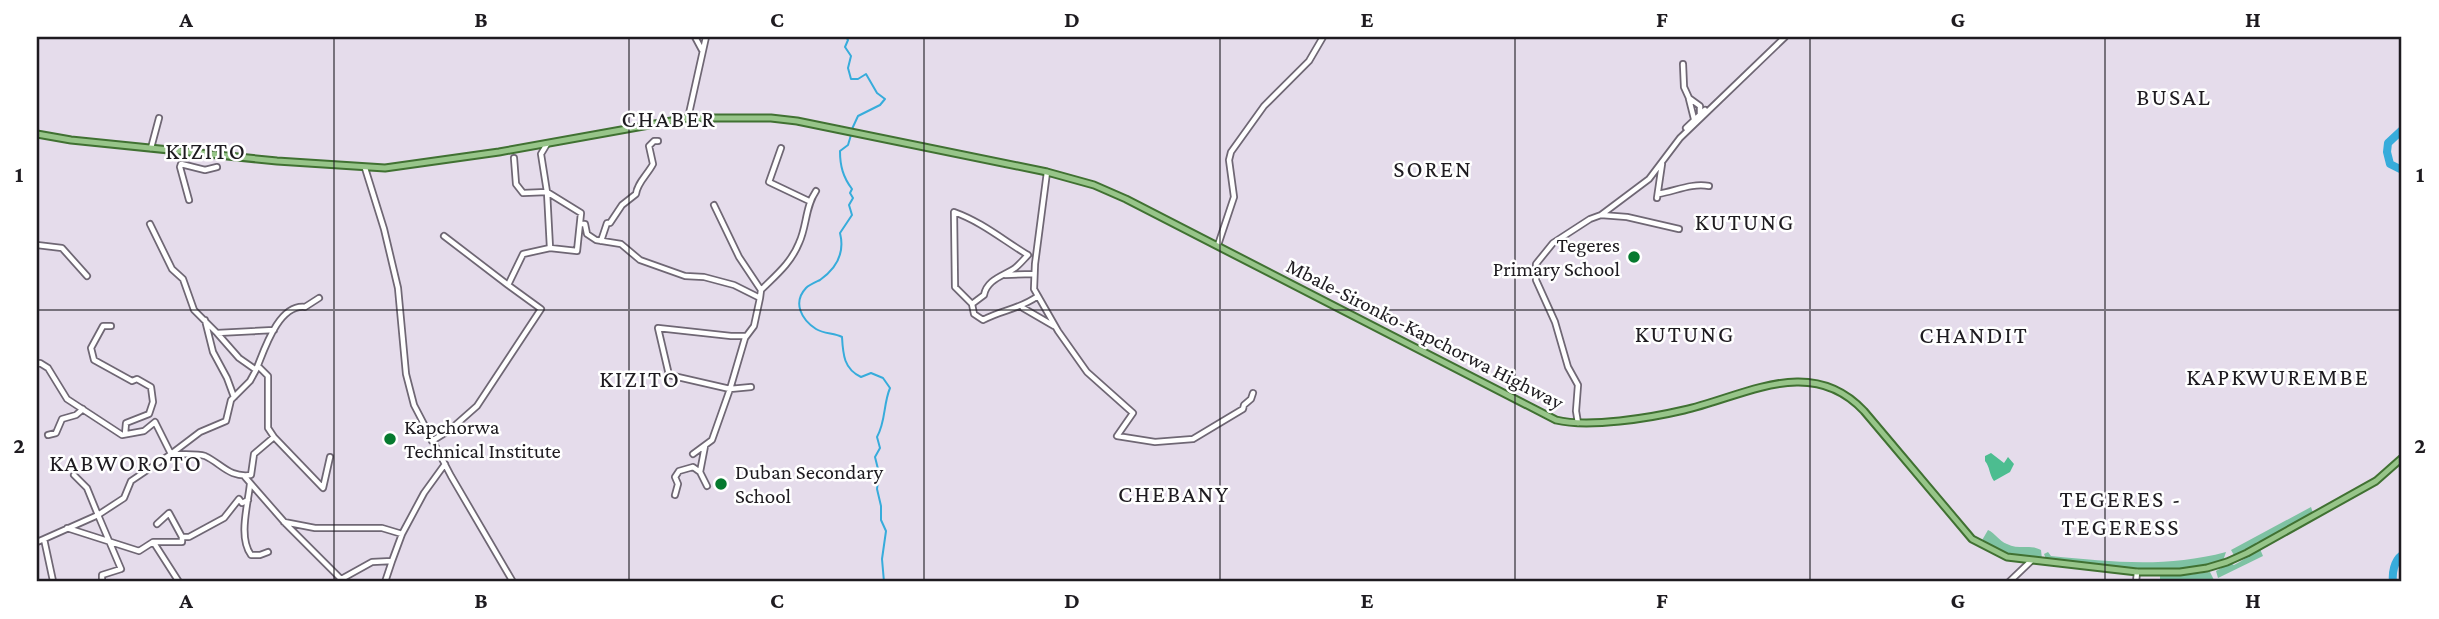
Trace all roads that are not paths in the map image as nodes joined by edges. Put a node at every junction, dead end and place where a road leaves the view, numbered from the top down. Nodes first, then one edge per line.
1 (695, 37) edge
2 (706, 37) edge
3 (1323, 37) edge
4 (1785, 37) edge
5 (702, 51) junction
6 (1682, 64) dead end
7 (1725, 94) junction
8 (1689, 98) junction
9 (1700, 113) junction
10 (159, 118) dead end
11 (688, 118) junction
12 (1694, 119) junction
13 (37, 135) edge
14 (658, 141) dead end
15 (547, 143) junction
16 (151, 148) junction
17 (781, 148) dead end
18 (514, 159) dead end
19 (1663, 161) junction
20 (217, 167) dead end
21 (365, 168) junction
22 (1047, 172) junction
23 (1709, 186) dead end
24 (816, 191) dead end
25 (547, 192) junction
26 (189, 200) dead end
27 (809, 201) junction
28 (714, 205) dead end
29 (1601, 215) junction
30 (150, 224) dead end
31 (580, 224) junction
32 (1679, 229) dead end
33 (444, 236) dead end
34 (601, 241) junction
35 (37, 245) edge
36 (1217, 246) junction
37 (551, 248) junction
38 (1035, 274) junction
39 (1005, 275) junction
40 (87, 276) dead end
41 (508, 285) junction
42 (761, 290) junction
43 (1038, 296) junction
44 (319, 298) dead end
45 (760, 298) junction
46 (972, 304) junction
47 (1022, 307) junction
48 (205, 319) junction
49 (111, 326) dead end
50 (1055, 326) junction
51 (274, 330) junction
52 (217, 333) junction
53 (746, 335) junction
54 (37, 364) edge
55 (257, 368) junction
56 (751, 387) dead end
57 (730, 389) junction
58 (1253, 393) dead end
59 (234, 397) junction
60 (83, 409) junction
61 (1578, 423) junction
62 (48, 435) dead end
63 (125, 435) junction
64 (274, 438) junction
65 (432, 441) junction
66 (706, 445) junction
67 (171, 454) junction
68 (693, 454) dead end
69 (330, 457) dead end
70 (2402, 458) edge
71 (445, 464) junction
72 (700, 472) junction
73 (74, 475) dead end
74 (244, 476) junction
75 (251, 483) junction
76 (707, 486) dead end
77 (675, 495) dead end
78 (249, 499) junction
79 (98, 515) junction
80 (284, 522) junction
81 (157, 524) dead end
82 (66, 528) junction
83 (402, 534) junction
84 (182, 537) junction
85 (44, 539) junction
86 (37, 542) edge
87 (110, 542) junction
88 (153, 542) junction
89 (268, 552) dead end
90 (392, 561) junction
91 (2031, 561) junction
92 (2137, 572) junction
93 (342, 580) junction
94 (53, 581) edge
95 (102, 582) edge
96 (179, 582) edge
97 (335, 582) edge
98 (386, 582) edge
99 (513, 582) edge
100 (2009, 582) edge
101 (2136, 582) edge

1 - 5 street
2 - 5 street
3 - 36 street
4 - 7 street
5 - 11 street
6 - 8 street
7 - 9 street
7 - 19 street
8 - 9 street
8 - 12 street
9 - 12 street
10 - 16 street
11 - 15 main road, Mbale-Sironko-Kapchorwa Highway
11 - 22 main road, Mbale-Sironko-Kapchorwa Highway
12 - 19 street
13 - 16 main road, Mbale-Sironko-Kapchorwa Highway
14 - 34 street
15 - 21 main road, Mbale-Sironko-Kapchorwa Highway
15 - 25 street
16 - 21 main road, Mbale-Sironko-Kapchorwa Highway
17 - 27 street
18 - 25 street
19 - 23 street
19 - 29 street
20 - 26 street
21 - 65 street
22 - 36 main road, Mbale-Sironko-Kapchorwa Highway
22 - 38 street
24 - 27 street
25 - 31 street
25 - 37 street
27 - 42 street
28 - 42 street
29 - 32 street
29 - 61 street
30 - 48 street
31 - 34 street
31 - 37 street
33 - 41 street
34 - 45 street
35 - 40 street
36 - 61 main road, Mbale-Sironko-Kapchorwa Highway
37 - 41 street
38 - 39 street
38 - 43 street
39 - 46 street
39 - 46 street
41 - 65 street
42 - 45 street
43 - 47 street
43 - 50 street
44 - 51 street
45 - 53 street
46 - 47 street
47 - 50 street
48 - 52 street
48 - 59 street
49 - 63 street
50 - 58 street
51 - 52 street
51 - 55 street
52 - 55 street
53 - 57 street
53 - 57 street
54 - 60 street
55 - 59 street
55 - 64 street
56 - 57 street
57 - 66 street
59 - 67 street
60 - 62 street
60 - 63 street
61 - 91 main road, Mbale-Sironko-Kapchorwa Highway
63 - 67 street
64 - 69 street
64 - 74 street
65 - 71 street
66 - 68 street
66 - 72 street
67 - 74 street
67 - 79 street
70 - 92 main road, Mbale-Sironko-Kapchorwa Highway
71 - 83 street
71 - 99 street
72 - 76 street
72 - 77 street
73 - 79 street
74 - 75 street
75 - 78 street
75 - 80 street
78 - 84 street
78 - 89 street
79 - 82 street
79 - 87 street
80 - 83 street
80 - 93 street
81 - 84 street
82 - 85 street
82 - 87 street
83 - 90 street
84 - 88 street
85 - 86 street
85 - 94 street
87 - 88 street
87 - 95 street
88 - 96 street
90 - 93 street
90 - 98 street
91 - 92 main road, Mbale-Sironko-Kapchorwa Highway
91 - 100 street
92 - 101 street
93 - 97 street

